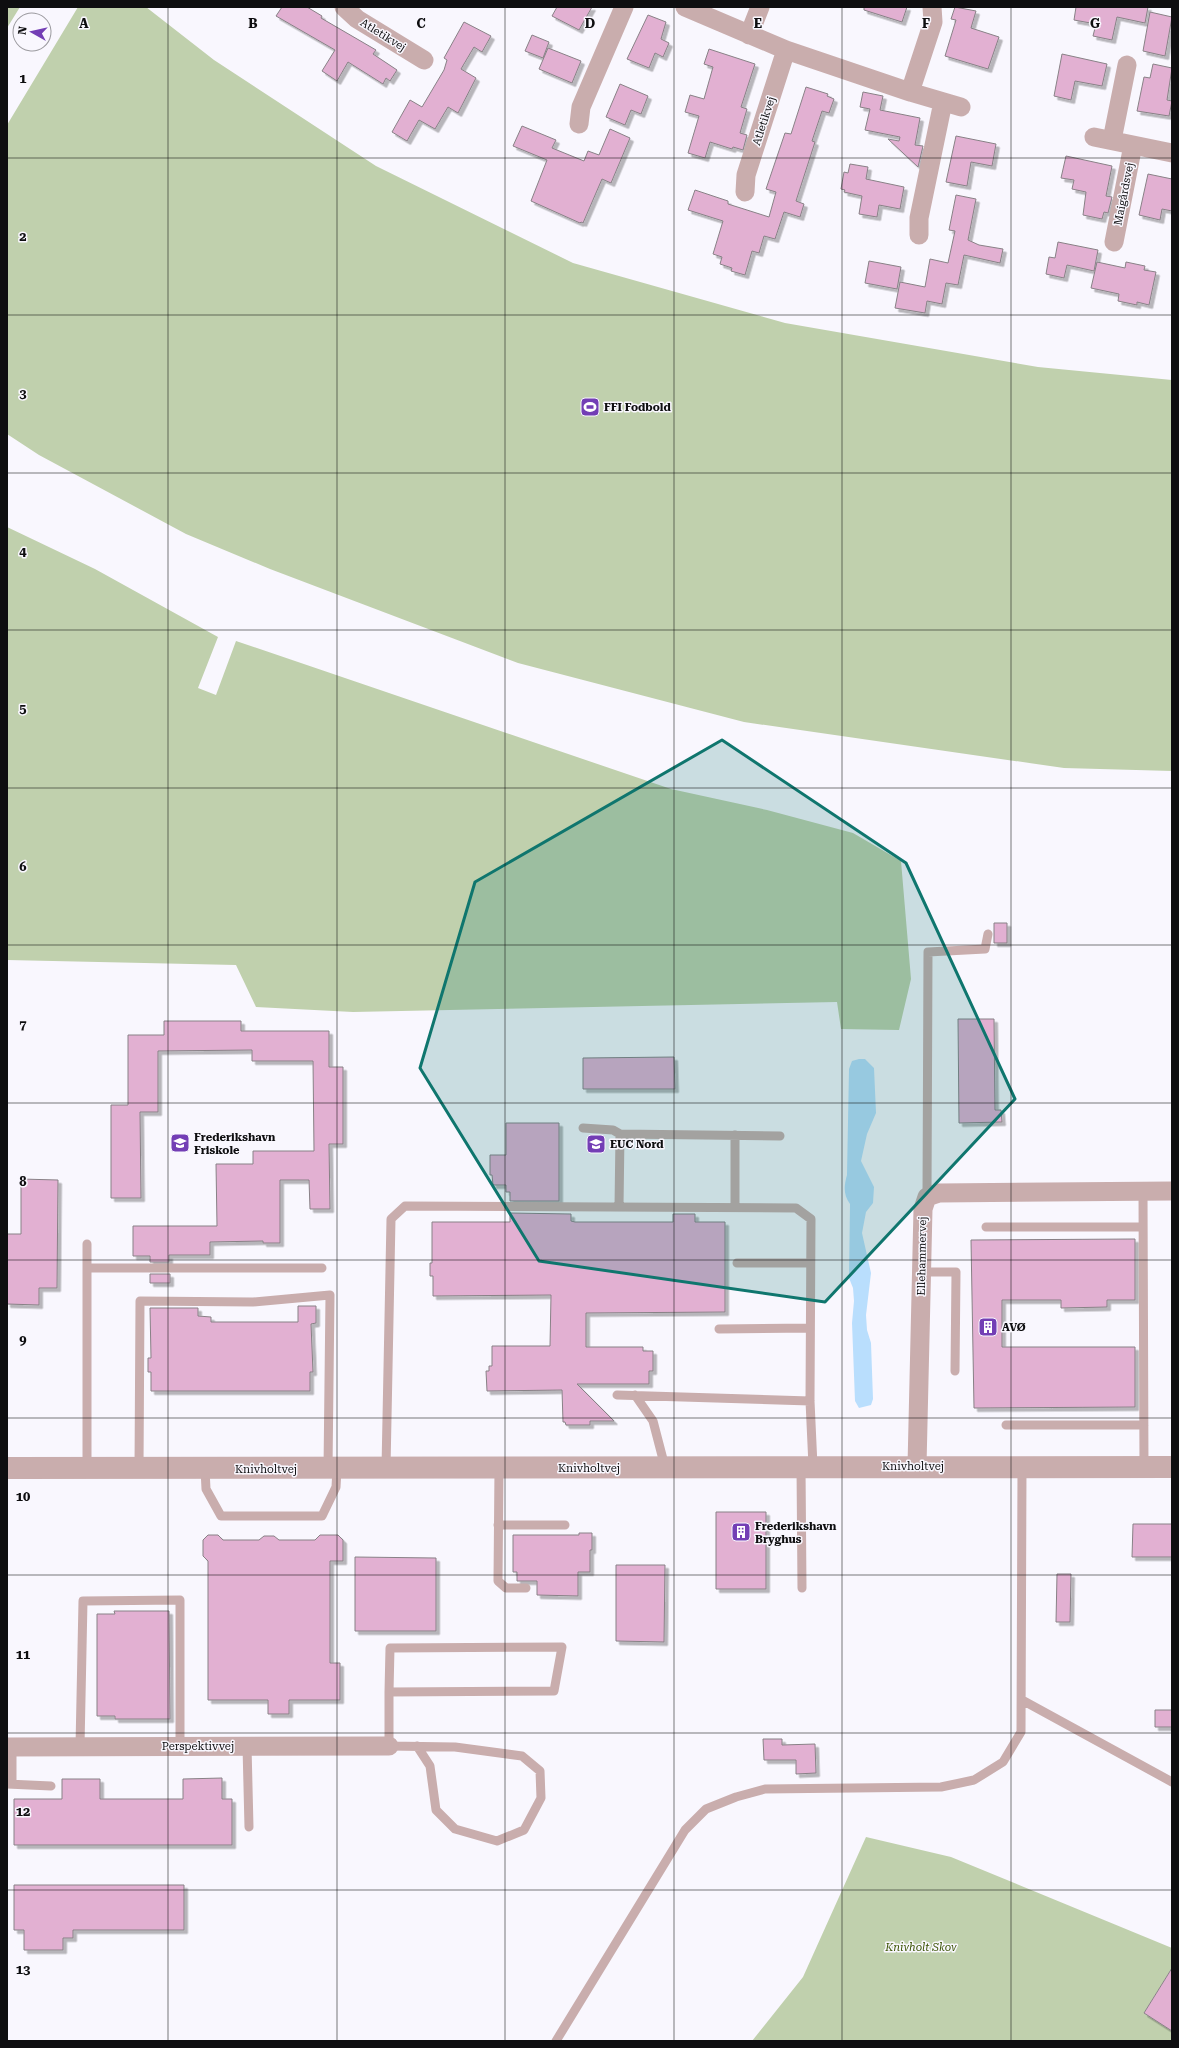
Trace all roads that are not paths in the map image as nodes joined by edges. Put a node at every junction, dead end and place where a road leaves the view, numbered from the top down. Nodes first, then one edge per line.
1 (344, 7) edge
2 (624, 7) edge
3 (685, 7) edge
4 (760, 7) edge
5 (932, 7) edge
6 (749, 35) junction
7 (786, 50) junction
8 (424, 60) dead end
9 (1127, 65) dead end
10 (910, 92) junction
11 (943, 102) junction
12 (961, 107) dead end
13 (579, 124) dead end
14 (1133, 145) junction
15 (1172, 153) edge
16 (745, 192) dead end
17 (919, 235) dead end
18 (1114, 242) dead end
19 (988, 934) dead end
20 (583, 1128) dead end
21 (620, 1134) junction
22 (736, 1135) junction
23 (780, 1136) dead end
24 (1172, 1191) edge
25 (1143, 1192) junction
26 (927, 1197) junction
27 (619, 1207) junction
28 (735, 1207) junction
29 (986, 1227) dead end
30 (1144, 1227) junction
31 (87, 1244) dead end
32 (737, 1263) dead end
33 (810, 1263) junction
34 (87, 1268) junction
35 (322, 1268) dead end
36 (921, 1272) junction
37 (810, 1328) junction
38 (719, 1329) dead end
39 (955, 1371) dead end
40 (617, 1395) dead end
41 (635, 1395) junction
42 (810, 1401) junction
43 (1006, 1425) dead end
44 (1144, 1425) junction
45 (807, 1466) junction
46 (917, 1466) junction
47 (665, 1467) junction
48 (1022, 1467) junction
49 (1144, 1467) junction
50 (1172, 1467) edge
51 (7, 1468) edge
52 (498, 1468) junction
53 (88, 1469) junction
54 (139, 1469) junction
55 (205, 1469) junction
56 (332, 1469) junction
57 (386, 1469) junction
58 (498, 1525) junction
59 (565, 1525) dead end
60 (526, 1588) dead end
61 (802, 1588) dead end
62 (389, 1692) junction
63 (1022, 1700) junction
64 (9, 1746) edge
65 (80, 1746) junction
66 (180, 1746) junction
67 (247, 1746) junction
68 (389, 1746) junction
69 (417, 1746) junction
70 (1172, 1782) edge
71 (10, 1783) edge
72 (51, 1786) dead end
73 (249, 1827) dead end
74 (556, 2041) edge

1 - 8 street, Atletikvej
2 - 13 street
3 - 6 street
4 - 6 street
5 - 10 street
6 - 7 street
7 - 10 street
7 - 16 street, Atletikvej
9 - 14 street
10 - 11 street
11 - 12 street
11 - 17 street
14 - 15 street
14 - 18 street, Maigårdsvej
19 - 26 lane
20 - 21 lane
21 - 22 lane
21 - 27 lane
22 - 23 lane
22 - 28 lane
24 - 25 street
25 - 26 street
25 - 30 lane
26 - 36 street, Ellehammervej
27 - 28 lane
27 - 57 lane
28 - 33 lane
29 - 30 lane
30 - 44 lane
31 - 34 lane
32 - 33 lane
33 - 37 lane
34 - 35 lane
34 - 53 lane
36 - 39 lane
36 - 46 street, Ellehammervej
37 - 38 lane
37 - 42 lane
40 - 41 lane
41 - 42 lane
41 - 47 lane
42 - 45 lane
43 - 44 lane
44 - 49 lane
45 - 46 street, Knivholtvej
45 - 47 street, Knivholtvej
45 - 61 lane
46 - 48 street, Knivholtvej
47 - 52 street, Knivholtvej
48 - 49 street, Knivholtvej
48 - 63 lane
49 - 50 street, Knivholtvej
51 - 53 street, Knivholtvej
52 - 57 street, Knivholtvej
52 - 58 lane
53 - 54 street, Knivholtvej
54 - 55 street, Knivholtvej
54 - 56 lane
55 - 56 street, Knivholtvej
55 - 56 lane
56 - 57 street, Knivholtvej
58 - 59 lane
58 - 60 lane
62 - 62 lane
62 - 68 lane
63 - 70 lane
63 - 74 lane
64 - 65 street, Perspektivvej
64 - 71 lane
65 - 66 street, Perspektivvej
65 - 66 lane
66 - 67 street, Perspektivvej
67 - 68 street, Perspektivvej
67 - 73 lane
68 - 69 lane
69 - 69 lane
71 - 72 lane

